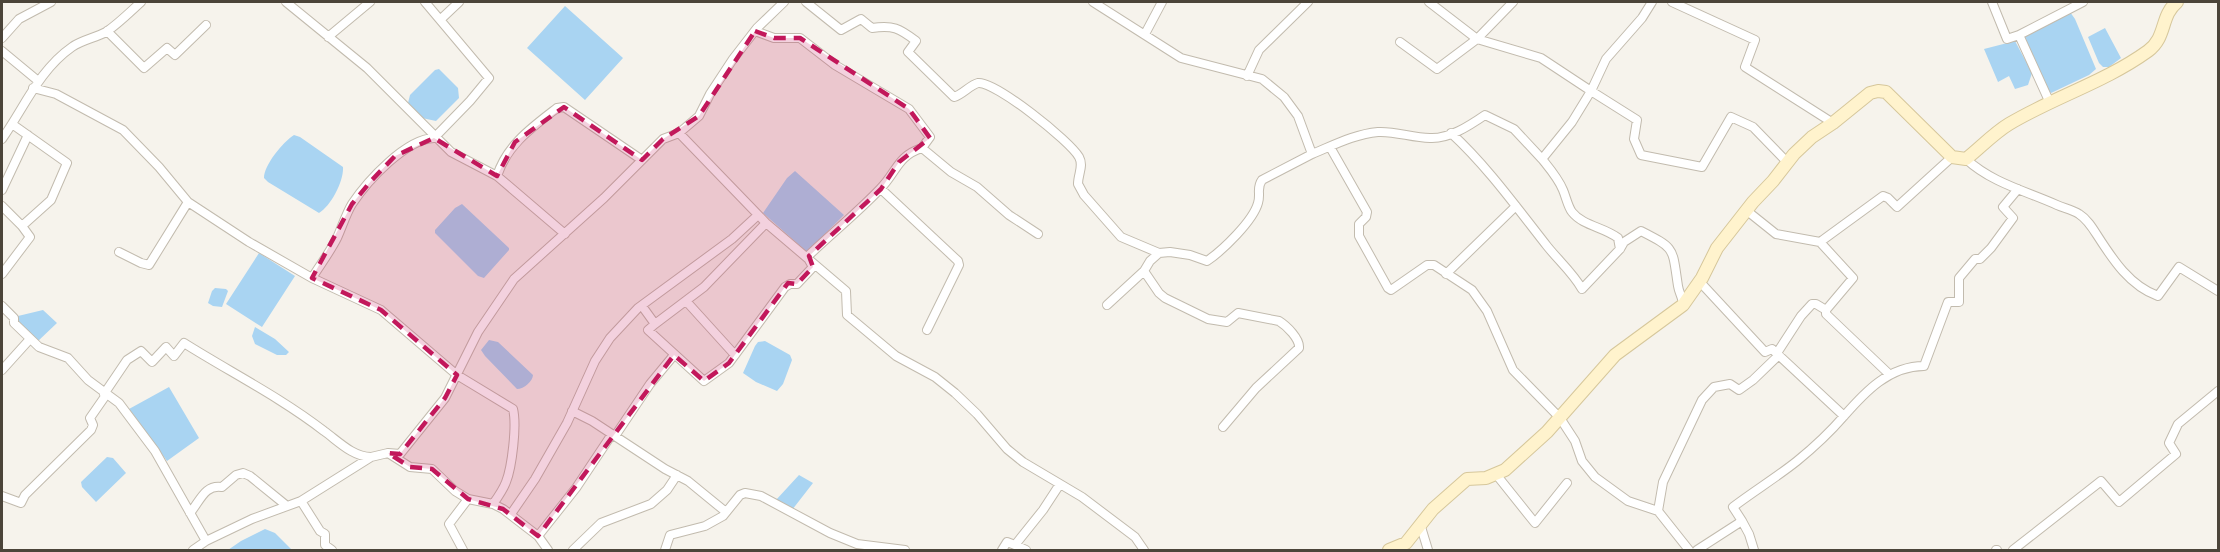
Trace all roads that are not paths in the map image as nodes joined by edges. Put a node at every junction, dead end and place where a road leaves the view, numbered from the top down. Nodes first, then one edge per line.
1 (51, 2) edge
2 (141, 2) edge
3 (286, 2) edge
4 (370, 2) edge
5 (425, 2) edge
6 (459, 2) edge
7 (784, 2) edge
8 (806, 2) edge
9 (1093, 2) edge
10 (1162, 2) edge
11 (1308, 2) edge
12 (1428, 2) edge
13 (1513, 2) edge
14 (1652, 2) edge
15 (1672, 2) edge
16 (1992, 2) edge
17 (2083, 2) edge
18 (2173, 3) edge
19 (441, 19) junction
20 (206, 25) dead end
21 (107, 31) junction
22 (755, 31) junction
23 (3, 32) edge
24 (1145, 34) junction
25 (2019, 35) junction
26 (328, 37) junction
27 (1477, 39) junction
28 (1401, 42) dead end
29 (2, 51) edge
30 (1247, 76) junction
31 (35, 84) junction
32 (1591, 91) junction
33 (2050, 103) junction
34 (1833, 123) junction
35 (12, 124) junction
36 (679, 132) junction
37 (1451, 133) junction
38 (28, 135) junction
39 (434, 138) junction
40 (2, 139) edge
41 (1330, 147) junction
42 (922, 148) junction
43 (1312, 154) junction
44 (1952, 157) junction
45 (1542, 159) junction
46 (1966, 159) junction
47 (642, 160) junction
48 (1787, 162) junction
49 (497, 176) junction
50 (881, 189) junction
51 (2018, 189) junction
52 (2, 190) edge
53 (188, 202) junction
54 (2, 206) edge
55 (1516, 206) junction
56 (1746, 210) junction
57 (758, 215) junction
58 (766, 224) junction
59 (22, 226) junction
60 (565, 234) junction
61 (1038, 234) dead end
62 (1820, 242) junction
63 (1620, 249) junction
64 (119, 252) dead end
65 (1159, 253) junction
66 (806, 255) junction
67 (1144, 271) junction
68 (2, 274) edge
69 (1446, 274) junction
70 (312, 278) junction
71 (1700, 282) junction
72 (2218, 291) edge
73 (686, 301) junction
74 (1107, 305) dead end
75 (1683, 305) junction
76 (2, 306) edge
77 (642, 306) junction
78 (1826, 310) junction
79 (655, 324) junction
80 (927, 330) dead end
81 (30, 339) junction
82 (1778, 354) junction
83 (674, 355) junction
84 (735, 355) junction
85 (2, 370) edge
86 (1889, 374) junction
87 (457, 375) junction
88 (2218, 392) edge
89 (105, 394) junction
90 (572, 411) junction
91 (1844, 416) junction
92 (1560, 418) junction
93 (1223, 427) dead end
94 (613, 435) junction
95 (388, 453) junction
96 (371, 457) junction
97 (1495, 473) junction
98 (677, 476) junction
99 (1567, 483) dead end
100 (1060, 484) junction
101 (2, 496) edge
102 (468, 499) junction
103 (301, 501) junction
104 (493, 504) junction
105 (287, 506) junction
106 (1658, 511) junction
107 (726, 512) junction
108 (190, 513) junction
109 (511, 514) junction
110 (1742, 521) junction
111 (1420, 527) junction
112 (538, 536) junction
113 (206, 541) junction
114 (1015, 545) junction
115 (1395, 549) edge
116 (193, 550) edge
117 (332, 550) edge
118 (463, 550) edge
119 (548, 550) edge
120 (573, 550) edge
121 (665, 550) edge
122 (905, 550) edge
123 (1002, 550) edge
124 (1026, 550) edge
125 (1144, 550) edge
126 (1428, 550) edge
127 (1689, 550) edge
128 (1697, 550) edge
129 (1754, 550) edge
130 (2013, 550) edge

1 - 23 street
2 - 21 street
3 - 26 street
4 - 26 street
5 - 19 street
6 - 19 street
7 - 22 street
8 - 65 street
9 - 24 street
10 - 24 street
11 - 30 street
12 - 27 street
13 - 27 street
14 - 32 street
15 - 34 street
16 - 25 street
17 - 25 street
18 - 33 street
19 - 39 street
20 - 21 street
21 - 31 street
22 - 36 street
22 - 42 street
24 - 30 street
25 - 33 street
26 - 39 street
27 - 28 street
27 - 32 street
29 - 31 street
30 - 43 street
31 - 35 street
31 - 53 street
32 - 45 street
32 - 48 street
33 - 46 street
34 - 44 street
34 - 48 street
35 - 38 street
35 - 40 street
36 - 47 street
36 - 57 street
37 - 41 street
37 - 45 street
37 - 55 street
38 - 52 street
38 - 59 street
39 - 49 street
39 - 70 street
41 - 43 street
41 - 69 street
42 - 50 street
42 - 61 street
43 - 65 street
44 - 46 street
44 - 62 street
45 - 63 street
46 - 51 street
47 - 49 street
47 - 60 street
48 - 56 street
49 - 60 street
50 - 66 street
50 - 80 street
51 - 72 street
51 - 86 street
53 - 64 street
53 - 70 street
54 - 59 street
55 - 63 street
55 - 69 street
56 - 62 street
56 - 71 street
57 - 58 street
57 - 77 street
58 - 66 street
58 - 73 street
59 - 68 street
60 - 87 street
62 - 78 street
63 - 75 street
65 - 67 street
66 - 84 street
66 - 100 street
67 - 74 street
67 - 93 street
69 - 92 street
70 - 87 street
71 - 75 street
71 - 82 street
73 - 79 street
73 - 84 street
75 - 92 street
76 - 81 street
77 - 79 street
77 - 90 street
78 - 82 street
78 - 86 street
79 - 83 street
81 - 85 street
81 - 89 street
82 - 91 street
82 - 106 street
83 - 84 street
83 - 94 street
86 - 91 street
87 - 95 street
87 - 104 street
88 - 130 street
89 - 96 street
89 - 101 street
89 - 108 street
90 - 94 street
90 - 109 street
91 - 110 street
92 - 97 street
92 - 106 street
94 - 98 street
94 - 112 street
95 - 96 street
95 - 102 street
96 - 103 street
97 - 99 street
97 - 111 street
98 - 107 street
98 - 120 street
100 - 114 street
100 - 125 street
102 - 104 street
102 - 118 street
103 - 105 street
103 - 117 street
104 - 109 street
105 - 108 street
105 - 113 street
106 - 127 street
107 - 121 street
107 - 122 street
108 - 113 street
109 - 112 street
110 - 128 street
110 - 129 street
111 - 115 street
111 - 126 street
112 - 119 street
113 - 116 street
114 - 123 street
114 - 124 street

